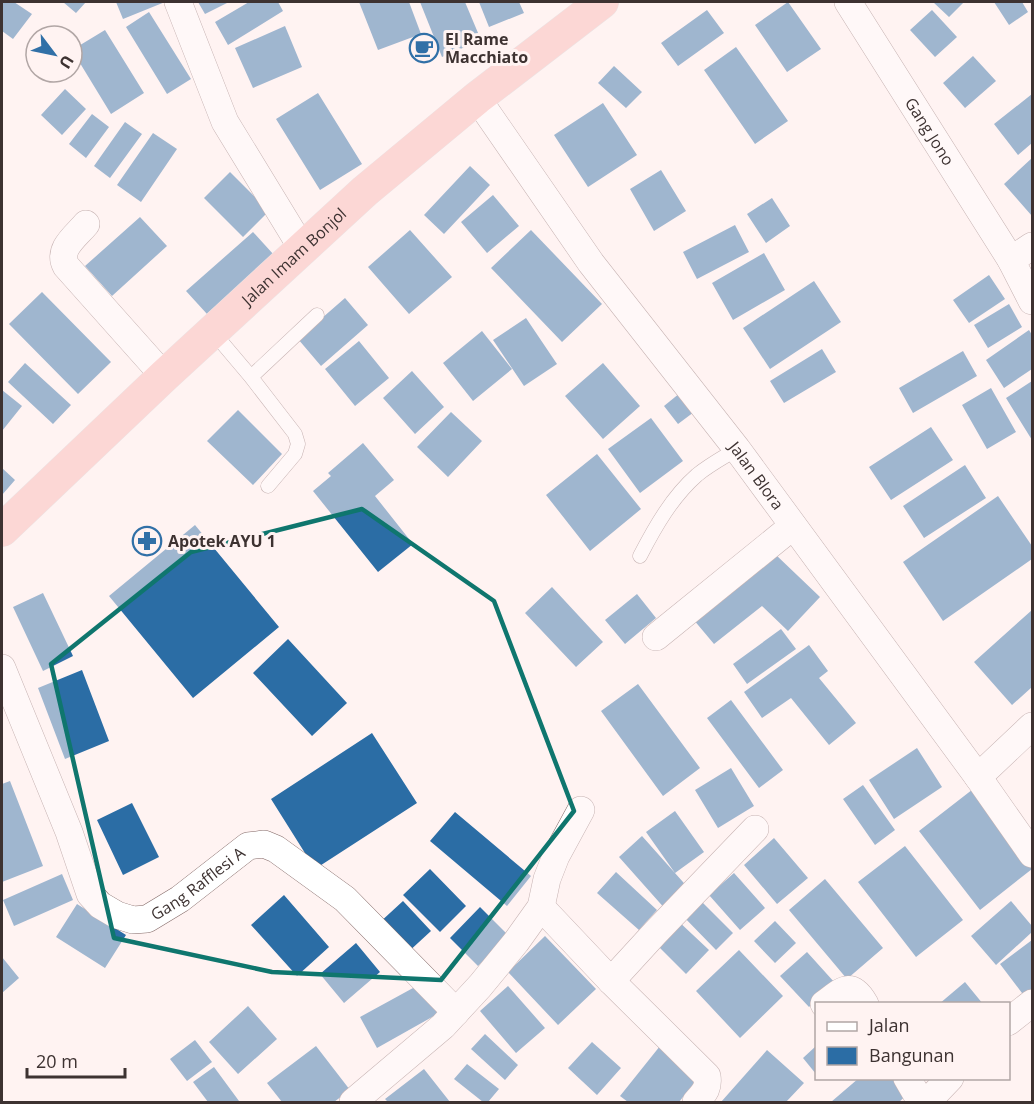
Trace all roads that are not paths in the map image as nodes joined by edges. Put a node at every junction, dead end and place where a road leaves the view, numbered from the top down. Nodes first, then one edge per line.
1 (177, 2) edge
2 (602, 2) edge
3 (848, 2) edge
4 (477, 98) junction
5 (86, 224) dead end
6 (302, 248) junction
7 (1022, 253) edge
8 (1032, 301) edge
9 (317, 315) dead end
10 (213, 332) junction
11 (164, 376) junction
12 (251, 377) junction
13 (737, 449) junction
14 (268, 486) dead end
15 (793, 526) junction
16 (2, 530) edge
17 (640, 556) dead end
18 (656, 636) dead end
19 (2, 668) edge
20 (1032, 726) edge
21 (978, 777) junction
22 (581, 810) dead end
23 (755, 829) dead end
24 (1032, 854) edge
25 (541, 907) junction
26 (611, 981) junction
27 (827, 1002) edge
28 (864, 1002) edge
29 (1032, 1004) edge
30 (456, 1012) junction
31 (1010, 1020) edge
32 (908, 1080) edge
33 (948, 1080) edge
34 (353, 1102) edge
35 (696, 1102) edge
36 (921, 1102) edge
37 (927, 1102) edge

1 - 6 street
2 - 4 highway, Jalan Imam Bonjol
3 - 7 street, Gang Jono
4 - 6 highway, Jalan Imam Bonjol
4 - 13 street, Jalan Blora
5 - 11 street
6 - 10 highway, Jalan Imam Bonjol
7 - 8 street, Gang Jono
9 - 12 lane
10 - 11 highway, Jalan Imam Bonjol
10 - 12 lane
11 - 16 highway, Jalan Imam Bonjol
12 - 14 lane
13 - 15 street, Jalan Blora
13 - 17 lane
15 - 18 street
15 - 21 street, Jalan Blora
19 - 30 street, Gang Rafflesi A
20 - 21 street
21 - 24 street, Jalan Blora
22 - 25 street
23 - 26 street
25 - 26 street
25 - 30 street
26 - 35 street
27 - 28 street
29 - 31 street
30 - 34 street
32 - 36 street
33 - 37 street

